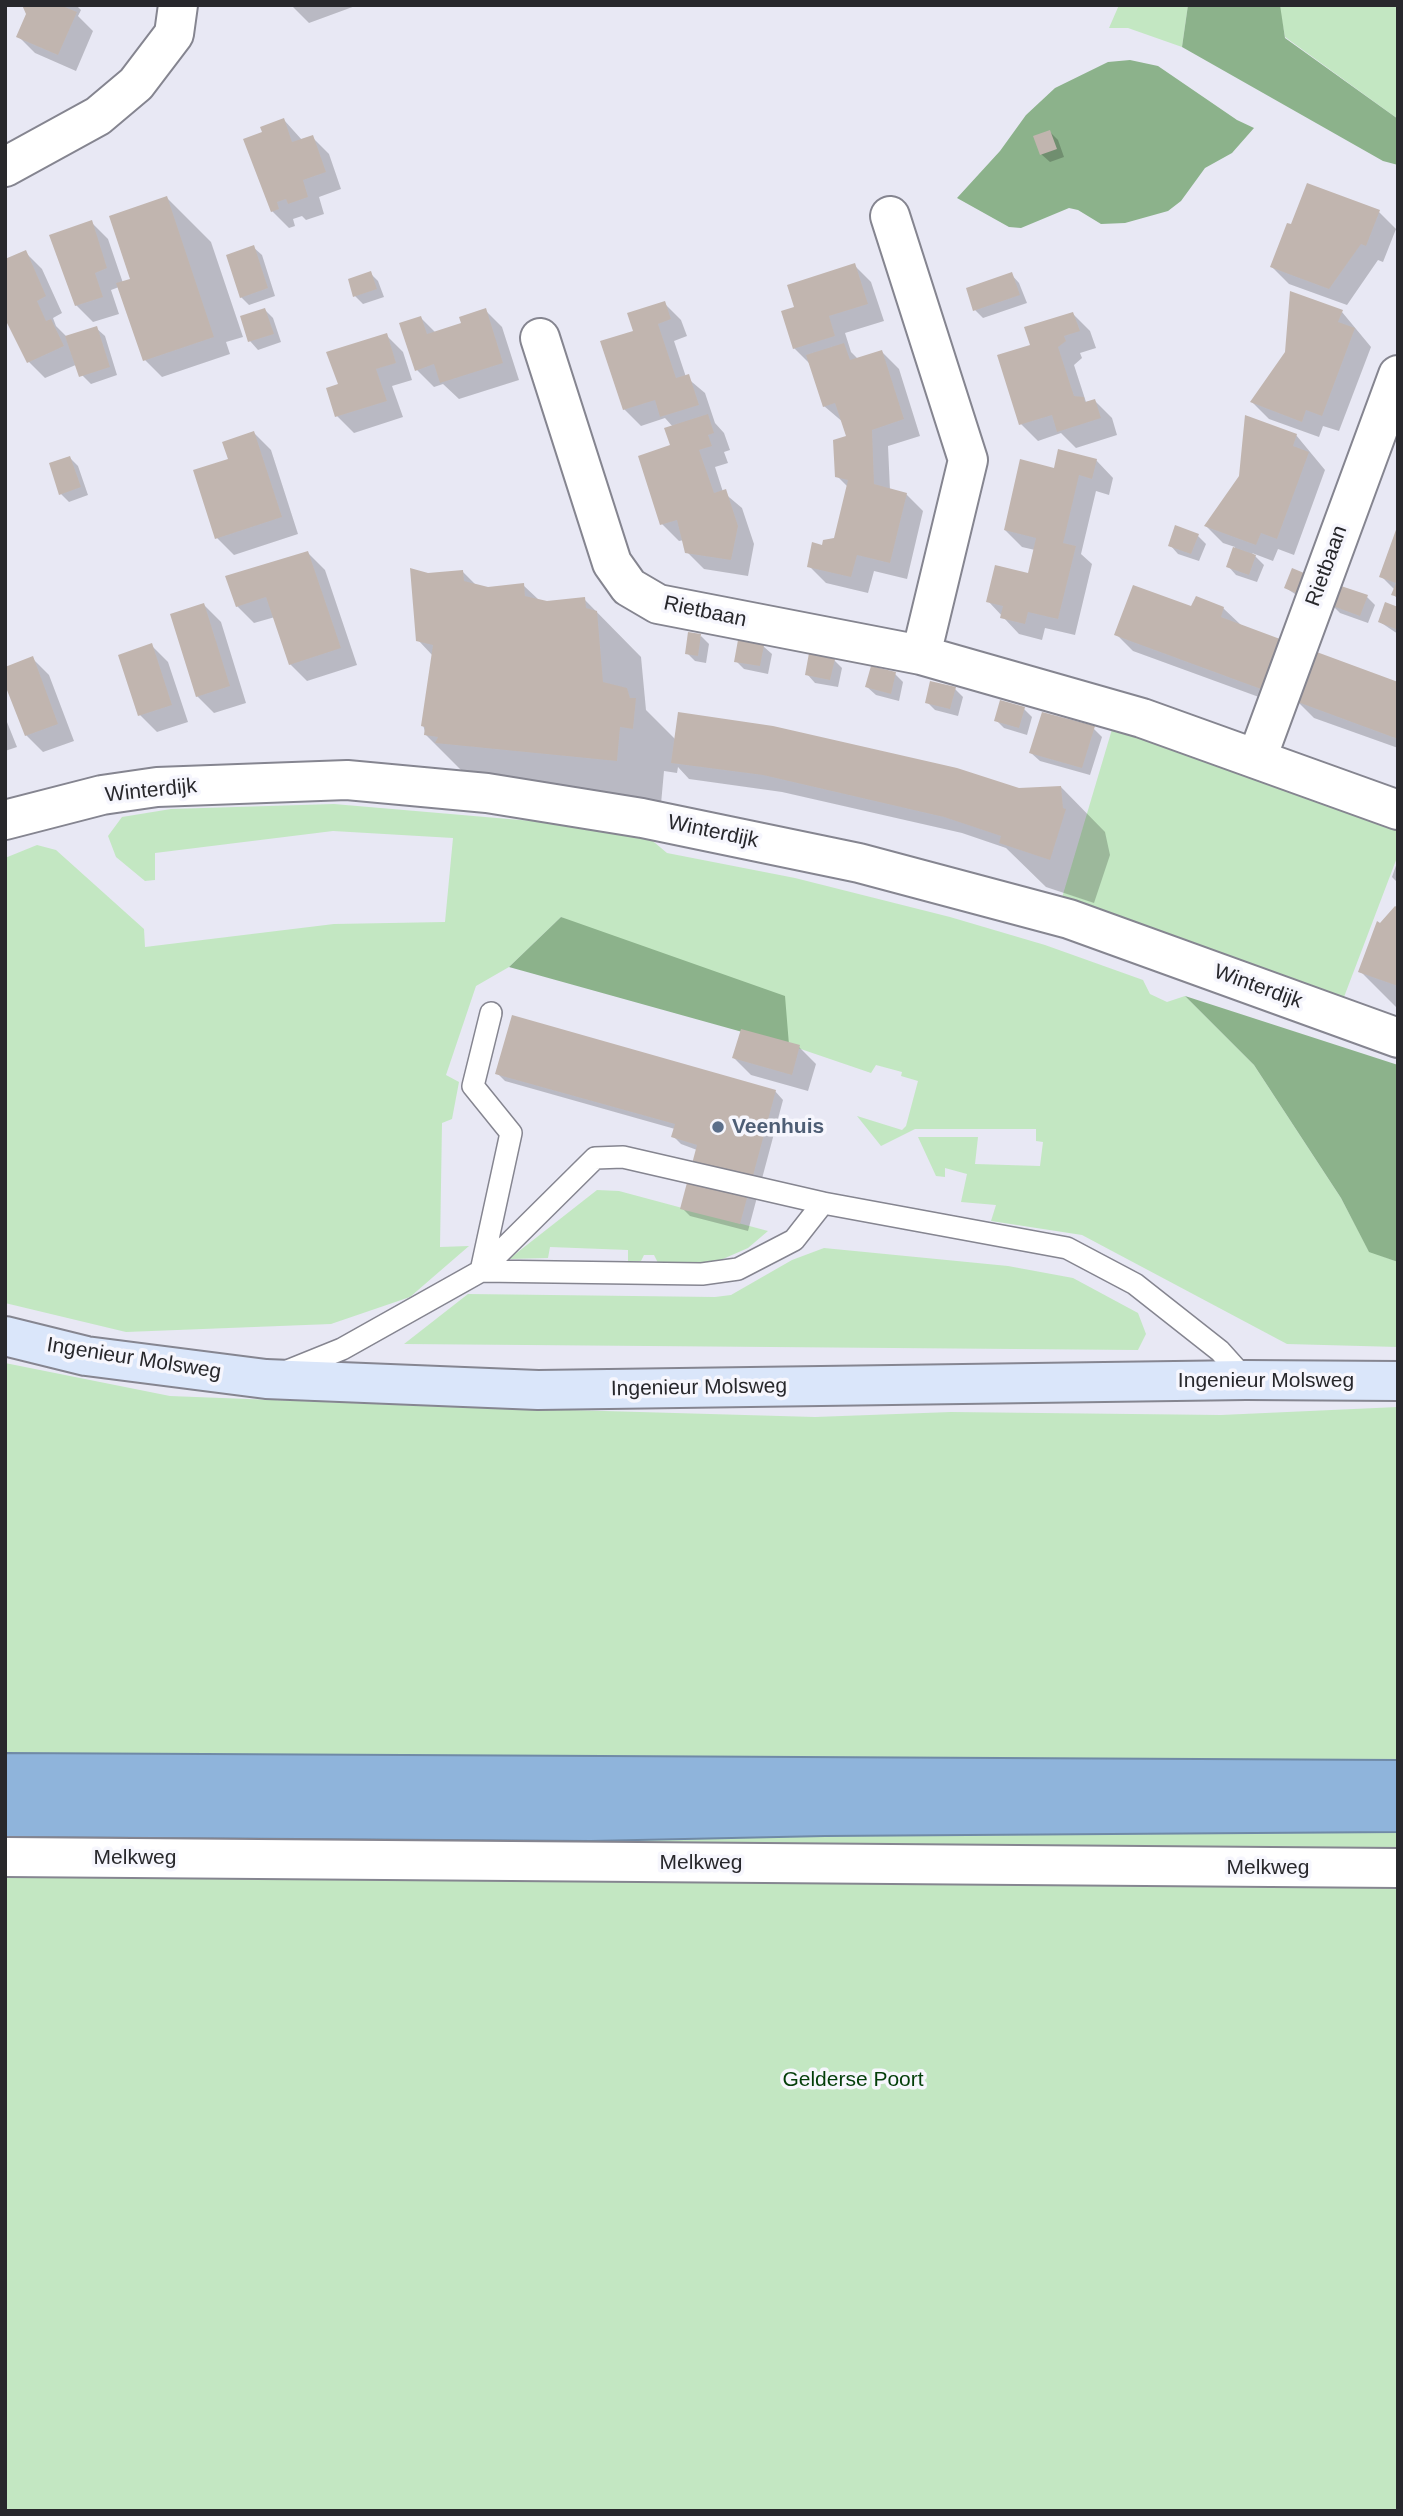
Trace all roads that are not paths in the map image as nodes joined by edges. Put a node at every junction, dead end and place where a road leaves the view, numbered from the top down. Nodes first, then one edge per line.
1 (178, 5) edge
2 (5, 167) edge
3 (890, 216) dead end
4 (541, 338) dead end
5 (1398, 375) edge
6 (921, 655) junction
7 (1257, 758) junction
8 (1398, 810) edge
9 (5, 820) edge
10 (491, 1013) dead end
11 (1398, 1038) edge
12 (824, 1203) junction
13 (481, 1271) junction
14 (5, 1336) edge
15 (267, 1379) junction
16 (1247, 1380) junction
17 (1398, 1381) edge
18 (5, 1857) edge
19 (1398, 1868) edge

1 - 2 street
3 - 6 street
4 - 6 street, Rietbaan
5 - 7 street, Rietbaan
6 - 7 street, Rietbaan
7 - 8 street, Rietbaan
9 - 11 street, Winterdijk
10 - 13 lane
12 - 13 lane
12 - 13 lane
12 - 16 lane
13 - 15 lane
14 - 15 main road, Ingenieur Molsweg
15 - 16 main road, Ingenieur Molsweg
16 - 17 main road, Ingenieur Molsweg
18 - 19 street, Melkweg

